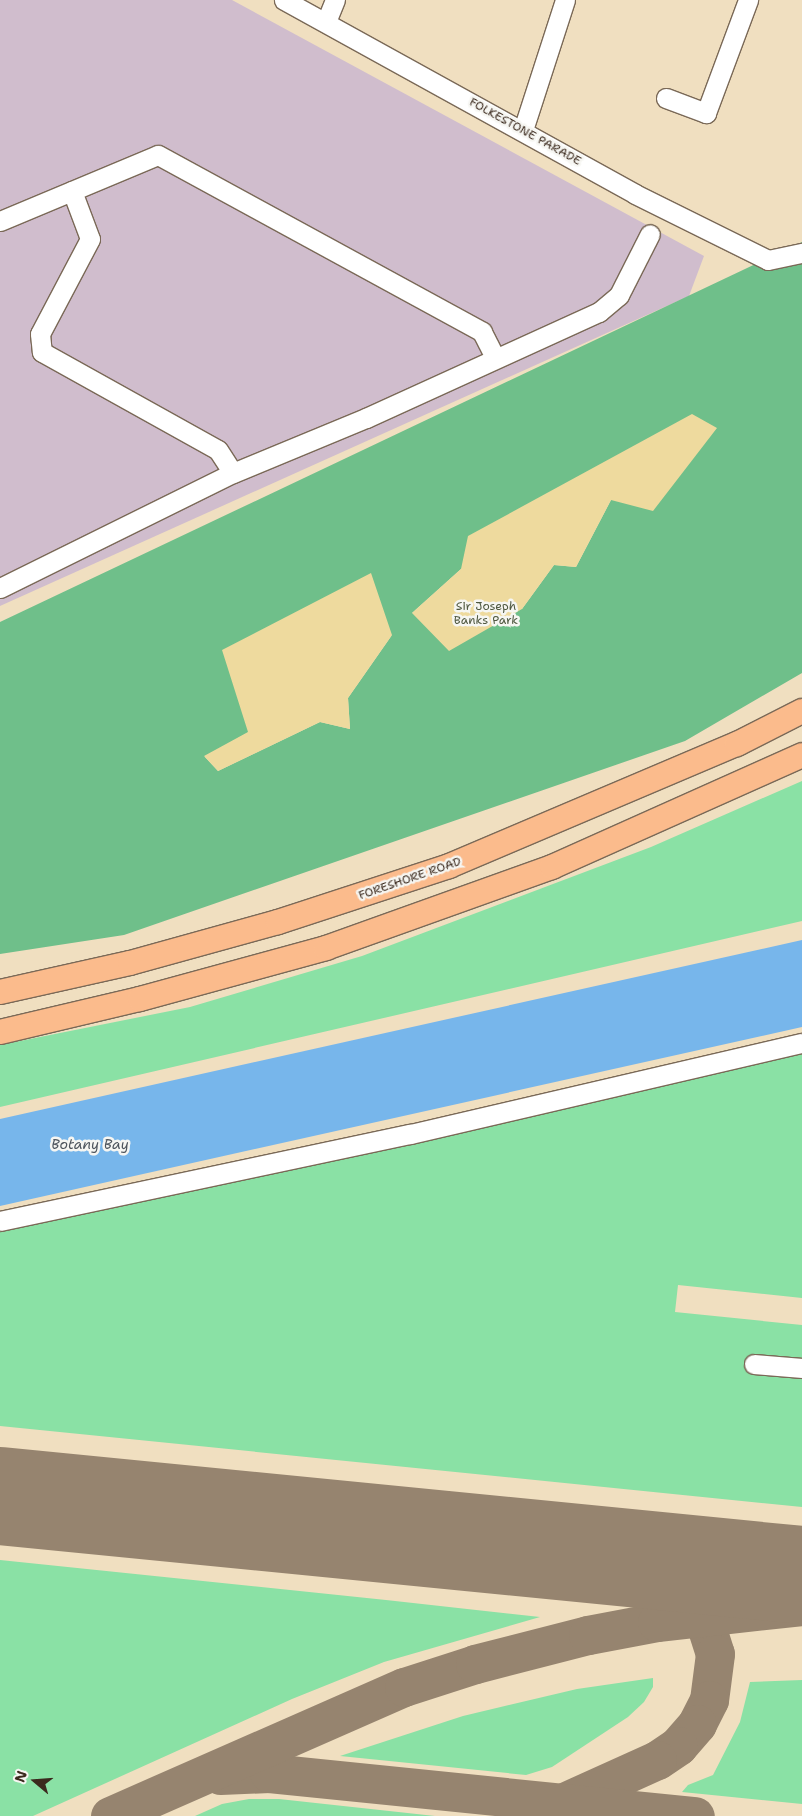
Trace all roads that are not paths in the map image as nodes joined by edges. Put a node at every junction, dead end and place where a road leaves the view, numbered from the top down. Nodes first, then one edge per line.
1 (284, 0) edge
2 (335, 0) edge
3 (565, 0) edge
4 (748, 0) edge
5 (326, 22) junction
6 (666, 98) dead end
7 (523, 130) junction
8 (72, 191) junction
9 (0, 221) edge
10 (650, 234) dead end
11 (802, 253) edge
12 (495, 358) junction
13 (233, 473) junction
14 (1, 587) edge
15 (802, 711) edge
16 (802, 755) edge
17 (0, 992) edge
18 (0, 1032) edge
19 (802, 1043) edge
20 (0, 1221) edge
21 (754, 1364) dead end
22 (802, 1368) edge

1 - 5 street, FOLKESTONE PARADE
2 - 5 street
3 - 7 street
4 - 6 street
5 - 7 street, FOLKESTONE PARADE
7 - 11 street, FOLKESTONE PARADE
8 - 9 street
8 - 12 street
8 - 13 street
10 - 12 street
12 - 13 street
13 - 14 street
15 - 17 main road, FORESHORE ROAD
16 - 18 main road
19 - 20 street
21 - 22 street

